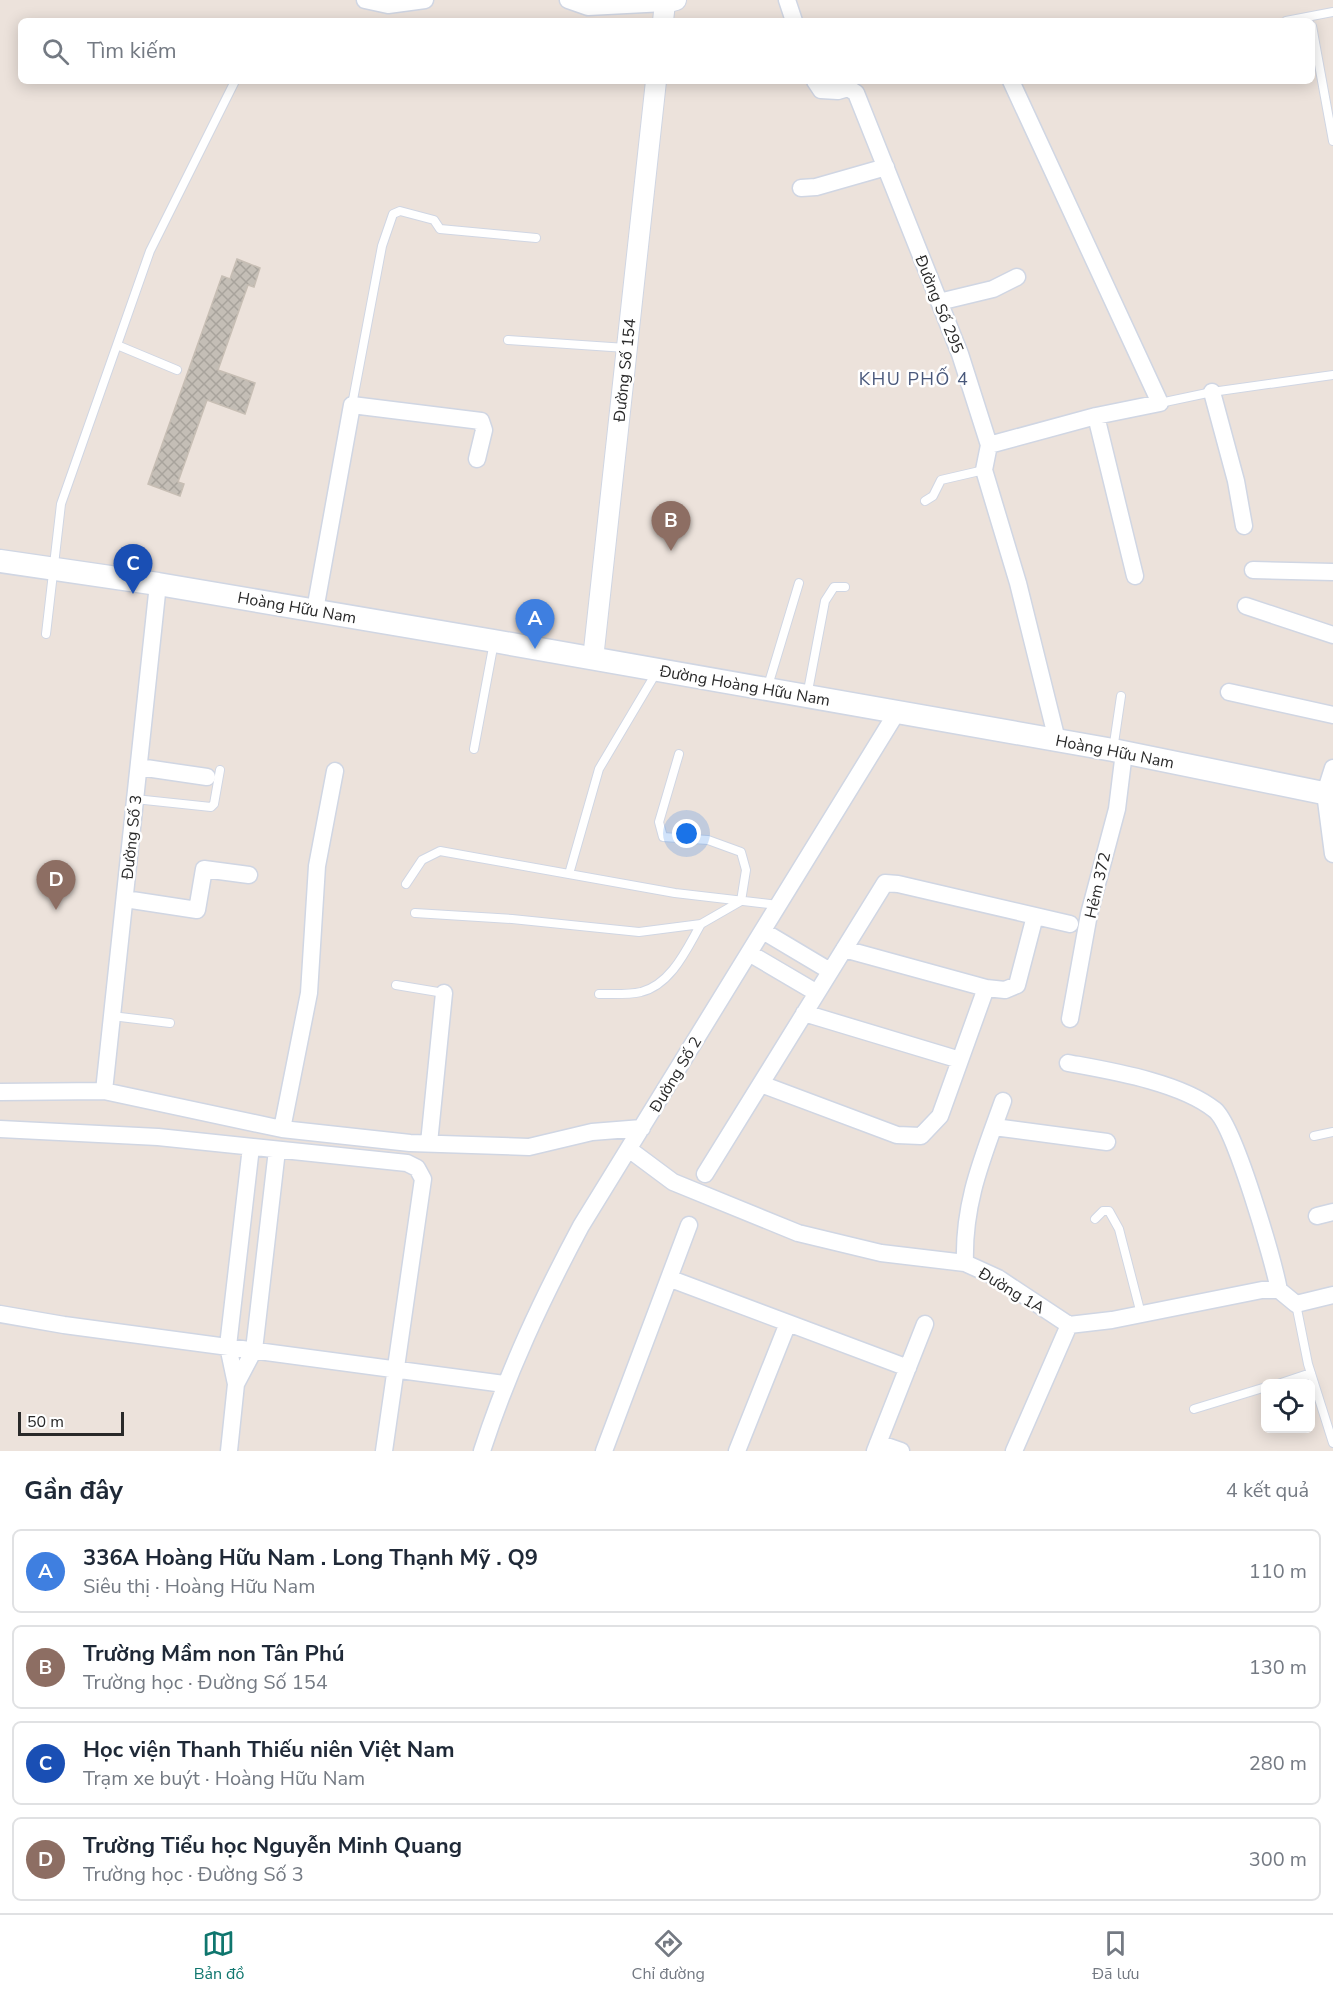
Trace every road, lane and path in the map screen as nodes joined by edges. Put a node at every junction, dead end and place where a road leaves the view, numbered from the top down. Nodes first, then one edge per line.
1 (365, 0) edge
2 (425, 0) edge
3 (568, 0) edge
4 (787, 0) edge
5 (668, 8) edge
6 (1333, 12) edge
7 (793, 18) edge
8 (1315, 19) edge
9 (1315, 43) edge
10 (234, 84) edge
11 (656, 84) edge
12 (817, 84) edge
13 (1012, 84) edge
14 (854, 85) edge
15 (1333, 141) edge
16 (886, 167) junction
17 (801, 188) dead end
18 (536, 238) dead end
19 (1017, 277) dead end
20 (939, 302) junction
21 (508, 340) dead end
22 (117, 345) junction
23 (627, 348) junction
24 (177, 370) dead end
25 (1333, 375) edge
26 (1212, 392) junction
27 (1160, 403) junction
28 (352, 405) junction
29 (1096, 416) junction
30 (989, 445) junction
31 (477, 459) dead end
32 (984, 470) junction
33 (925, 501) dead end
34 (1244, 526) dead end
35 (0, 561) edge
36 (54, 567) junction
37 (1253, 570) dead end
38 (1333, 572) edge
39 (1136, 576) dead end
40 (158, 584) junction
41 (799, 584) dead end
42 (845, 586) dead end
43 (1246, 606) dead end
44 (315, 610) junction
45 (46, 634) dead end
46 (1333, 635) edge
47 (494, 641) junction
48 (593, 659) junction
49 (658, 670) junction
50 (767, 689) junction
51 (1229, 692) dead end
52 (807, 696) junction
53 (1121, 696) dead end
54 (897, 712) junction
55 (1333, 715) edge
56 (1057, 740) junction
57 (474, 749) dead end
58 (1119, 751) junction
59 (679, 754) dead end
60 (139, 767) junction
61 (1333, 768) edge
62 (335, 771) dead end
63 (213, 773) joint
64 (1329, 794) edge
65 (135, 799) junction
66 (1333, 854) edge
67 (569, 874) junction
68 (249, 875) dead end
69 (406, 884) dead end
70 (125, 899) junction
71 (741, 901) junction
72 (778, 905) junction
73 (415, 913) dead end
74 (1035, 916) junction
75 (701, 924) junction
76 (1070, 924) dead end
77 (763, 931) junction
78 (844, 949) junction
79 (749, 953) junction
80 (830, 971) junction
81 (396, 985) dead end
82 (986, 988) junction
83 (444, 993) joint
84 (817, 993) junction
85 (599, 994) dead end
86 (804, 1013) junction
87 (112, 1016) junction
88 (1070, 1019) dead end
89 (170, 1023) dead end
90 (960, 1060) junction
91 (1068, 1063) dead end
92 (761, 1084) junction
93 (104, 1091) junction
94 (0, 1092) edge
95 (1003, 1101) dead end
96 (994, 1126) junction
97 (642, 1128) junction
98 (0, 1129) edge
99 (282, 1129) junction
100 (1333, 1132) edge
101 (1314, 1136) dead end
102 (1107, 1142) dead end
103 (429, 1143) junction
104 (251, 1147) junction
105 (277, 1150) junction
106 (630, 1150) junction
107 (705, 1174) dead end
108 (1095, 1219) dead end
109 (689, 1225) dead end
110 (965, 1263) junction
111 (671, 1279) junction
112 (1279, 1290) junction
113 (1333, 1295) edge
114 (1296, 1304) junction
115 (0, 1314) edge
116 (1140, 1314) junction
117 (788, 1323) junction
118 (925, 1324) dead end
119 (1069, 1325) junction
120 (228, 1346) junction
121 (254, 1350) junction
122 (908, 1368) junction
123 (395, 1369) junction
124 (1311, 1374) junction
125 (1293, 1379) edge
126 (236, 1384) junction
127 (504, 1384) junction
128 (1261, 1389) edge
129 (1194, 1409) dead end
130 (1333, 1443) edge
131 (877, 1447) edge
132 (229, 1451) edge
133 (384, 1451) edge
134 (482, 1451) edge
135 (604, 1451) edge
136 (737, 1451) edge
137 (901, 1451) edge
138 (1014, 1451) edge

1 - 2 street
3 - 5 street
4 - 7 street
6 - 8 lane
9 - 15 lane
10 - 22 lane
11 - 23 street, Đường Số 154
12 - 14 street, Đường Số 295
13 - 27 street
14 - 16 street, Đường Số 295
16 - 17 street
16 - 20 street, Đường Số 295
18 - 28 lane
19 - 20 street
20 - 30 street, Đường Số 295
21 - 23 lane
22 - 24 lane
22 - 36 lane
23 - 48 street, Đường Số 154
25 - 26 lane
26 - 27 lane
26 - 34 street
27 - 29 street
28 - 31 street
28 - 44 street
29 - 30 street
29 - 39 street
30 - 32 street, Đường Số 295
32 - 33 lane
32 - 56 street, Đường Số 295
35 - 36 main road, Hoàng Hữu Nam
36 - 40 main road, Hoàng Hữu Nam
36 - 45 lane
37 - 38 street
40 - 44 main road, Hoàng Hữu Nam
40 - 60 street, Đường Số 3
41 - 50 lane
42 - 52 lane
43 - 46 street
44 - 47 main road, Hoàng Hữu Nam
47 - 48 main road, Hoàng Hữu Nam
47 - 57 lane
48 - 49 main road, Đường Hoàng Hữu Nam
49 - 50 main road, Đường Hoàng Hữu Nam
49 - 67 lane
50 - 52 main road, Đường Hoàng Hữu Nam
51 - 55 street
52 - 54 main road, Đường Hoàng Hữu Nam
53 - 58 lane
54 - 56 main road, Hoàng Hữu Nam
54 - 72 street, Đường Số 2
56 - 58 main road, Hoàng Hữu Nam
58 - 64 main road, Hoàng Hữu Nam
58 - 88 street, Hẻm 372
59 - 71 lane
60 - 63 street
60 - 65 street, Đường Số 3
61 - 64 street
62 - 99 street
63 - 65 lane
64 - 66 street
65 - 70 street, Đường Số 3
67 - 69 lane
67 - 71 lane
68 - 70 street
70 - 87 street, Đường Số 3
71 - 72 lane
71 - 75 lane
72 - 77 street, Đường Số 2
73 - 75 lane
74 - 76 street
74 - 78 street
74 - 82 street
75 - 85 lane
77 - 79 street, Đường Số 2
77 - 80 street
78 - 80 street
78 - 82 street
79 - 84 street
79 - 97 street, Đường Số 2
80 - 84 street
81 - 83 lane
82 - 90 street
83 - 103 street
84 - 86 street
86 - 90 street
86 - 92 street
87 - 89 lane
87 - 93 street, Đường Số 3
90 - 92 street
91 - 112 street
92 - 107 street
93 - 94 street
93 - 99 street
95 - 96 street
96 - 102 street
96 - 110 street
97 - 103 street
97 - 106 street, Đường Số 2
98 - 104 street
99 - 103 street
100 - 101 lane
104 - 105 street
104 - 120 street
105 - 121 street
105 - 123 street
106 - 110 street, Đường 1A
106 - 127 street, Đường Số 2
108 - 116 lane
109 - 111 street
110 - 119 street, Đường 1A
111 - 117 street
111 - 135 street
112 - 114 street
112 - 116 street
113 - 114 street
114 - 124 lane
115 - 120 street
116 - 119 street
117 - 122 street
117 - 136 street
118 - 122 street
119 - 138 street
120 - 121 street
120 - 126 street
121 - 123 street
121 - 126 street
122 - 131 street
123 - 127 street
123 - 133 street
124 - 125 lane
124 - 130 lane
126 - 132 street
127 - 134 street, Đường Số 2
128 - 129 lane
131 - 137 street

